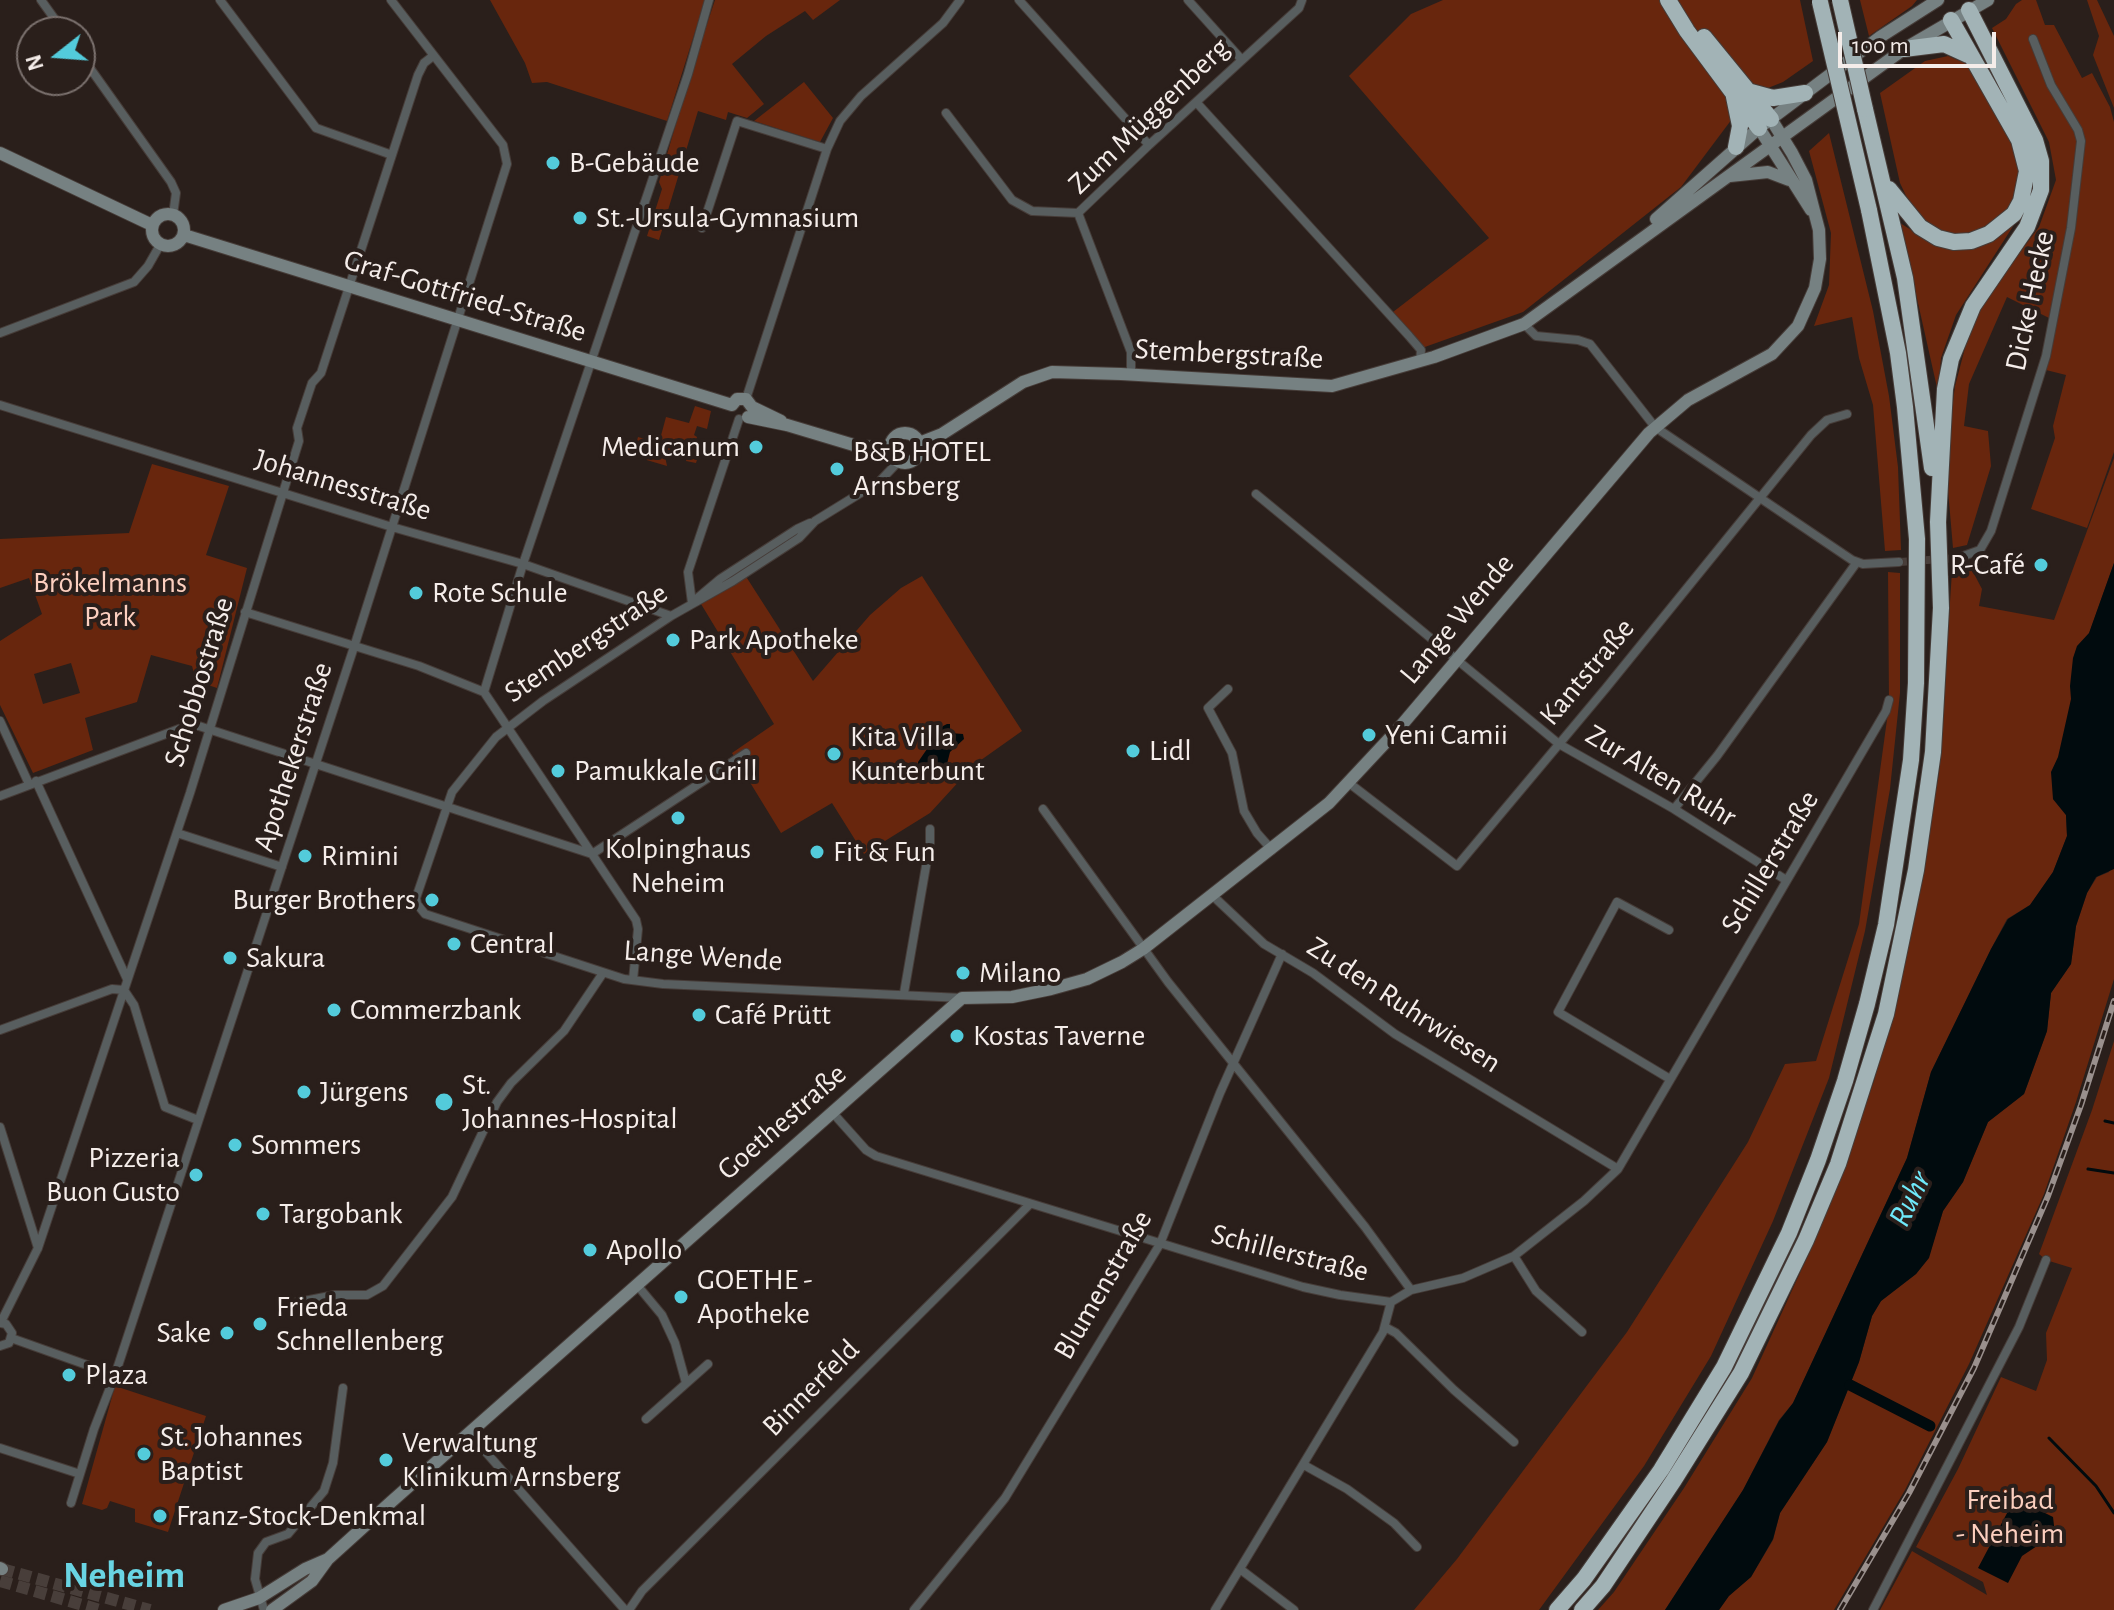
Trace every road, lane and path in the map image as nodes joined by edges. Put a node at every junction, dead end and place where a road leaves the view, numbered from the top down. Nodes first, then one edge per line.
1 (220, 0) edge
2 (391, 0) edge
3 (709, 0) edge
4 (960, 0) edge
5 (1019, 0) edge
6 (1188, 0) edge
7 (1302, 0) edge
8 (1668, 0) edge
9 (1677, 0) edge
10 (1840, 0) edge
11 (1939, 0) edge
12 (1988, 0) edge
13 (1820, 1) edge
14 (1966, 5) edge
15 (1951, 20) junction
16 (2033, 39) dead end
17 (1904, 49) junction
18 (433, 56) junction
19 (1970, 56) junction
20 (1242, 60) junction
21 (96, 77) edge
22 (1732, 92) junction
23 (1751, 92) junction
24 (1805, 93) junction
25 (1197, 103) junction
26 (946, 113) dead end
27 (1765, 124) junction
28 (1782, 137) junction
29 (1149, 145) junction
30 (1769, 146) junction
31 (1736, 147) junction
32 (827, 149) junction
33 (0, 153) edge
34 (392, 155) junction
35 (1726, 176) junction
36 (1882, 177) junction
37 (1792, 181) junction
38 (1078, 213) junction
39 (173, 215) junction
40 (1817, 218) junction
41 (152, 225) junction
42 (702, 228) dead end
43 (184, 235) junction
44 (160, 245) junction
45 (1618, 254) junction
46 (348, 287) junction
47 (458, 321) junction
48 (1524, 324) junction
49 (0, 333) edge
50 (592, 362) junction
51 (1420, 362) junction
52 (1131, 374) junction
53 (0, 405) edge
54 (746, 410) junction
55 (1847, 414) dead end
56 (1655, 427) junction
57 (919, 443) junction
58 (889, 448) junction
59 (898, 462) junction
60 (282, 491) junction
61 (1256, 494) dead end
62 (1761, 499) junction
63 (1938, 522) junction
64 (392, 527) junction
65 (1958, 558) tunnel mouth
66 (1857, 562) junction
67 (1899, 562) tunnel mouth
68 (523, 564) junction
69 (692, 603) junction
70 (245, 612) junction
71 (671, 616) junction
72 (354, 647) junction
73 (1457, 658) junction
74 (1228, 689) dead end
75 (484, 692) junction
76 (1889, 700) dead end
77 (0, 721) edge
78 (508, 726) junction
79 (210, 729) junction
80 (1559, 744) junction
81 (746, 753) dead end
82 (316, 763) junction
83 (33, 782) junction
84 (1349, 783) junction
85 (0, 796) edge
86 (447, 806) junction
87 (1043, 809) dead end
88 (1674, 809) junction
89 (930, 829) dead end
90 (177, 833) junction
91 (1272, 850) junction
92 (592, 854) junction
93 (282, 867) junction
94 (1786, 880) junction
95 (1212, 895) junction
96 (417, 904) joint
97 (1669, 930) dead end
98 (1143, 949) junction
99 (1282, 954) junction
100 (603, 973) junction
101 (127, 980) junction
102 (633, 980) junction
103 (124, 990) junction
104 (904, 993) junction
105 (962, 998) junction
106 (0, 1030) edge
107 (1234, 1065) junction
108 (1670, 1079) junction
109 (832, 1112) junction
110 (198, 1120) junction
111 (0, 1127) edge
112 (1618, 1169) junction
113 (1030, 1204) junction
114 (1160, 1244) junction
115 (38, 1248) junction
116 (1514, 1256) junction
117 (2046, 1260) dead end
118 (637, 1285) junction
119 (1411, 1290) junction
120 (1391, 1302) junction
121 (294, 1303) dead end
122 (0, 1322) edge
123 (1385, 1327) junction
124 (1582, 1332) dead end
125 (11, 1338) junction
126 (0, 1346) edge
127 (708, 1364) dead end
128 (115, 1375) junction
129 (686, 1383) junction
130 (343, 1388) dead end
131 (646, 1419) dead end
132 (469, 1433) junction
133 (1514, 1442) dead end
134 (0, 1448) edge
135 (1304, 1465) junction
136 (80, 1474) junction
137 (71, 1503) dead end
138 (1417, 1547) dead end
139 (328, 1559) junction
140 (1240, 1569) junction
141 (261, 1604) edge
142 (224, 1610) edge
143 (272, 1610) edge
144 (627, 1610) edge
145 (914, 1610) edge
146 (1215, 1610) edge
147 (1294, 1610) edge
148 (1557, 1610) edge
149 (1582, 1610) edge
150 (1873, 1610) edge

1 - 34 street
2 - 18 street
3 - 50 street
4 - 32 street
5 - 29 street
6 - 20 street
7 - 20 street, Zum Müggenberg
8 - 22 highway
9 - 23 highway
10 - 36 highway, bridge
11 - 15 street
11 - 24 street, Stembergstraße
12 - 14 street, Stembergstraße
13 - 148 highway, bridge
14 - 15 street, Stembergstraße
14 - 63 highway
15 - 17 street, Stembergstraße
15 - 19 highway
16 - 65 street, Dicke Hecke
17 - 19 highway
17 - 28 street, Stembergstraße
18 - 34 street, Schobbostraße
18 - 47 street, Apothekerstraße
19 - 36 highway
20 - 25 street, Zum Müggenberg
21 - 39 street
22 - 27 highway
22 - 31 highway
23 - 24 highway
23 - 27 highway
24 - 27 street, Stembergstraße
25 - 29 street, Zum Müggenberg
25 - 51 street
26 - 38 street
27 - 28 street, Lange Wende
27 - 30 street, Lange Wende
27 - 31 street, Stembergstraße
28 - 30 street, Stembergstraße
28 - 40 street, Lange Wende
29 - 38 street, Zum Müggenberg
30 - 35 street, Stembergstraße
30 - 37 street, Lange Wende
31 - 45 street, Stembergstraße
32 - 42 street
32 - 54 street
33 - 41 street
34 - 46 street, Schobbostraße
35 - 37 street
35 - 45 street, Stembergstraße
36 - 63 highway
37 - 40 street, Lange Wende
38 - 52 street, Zum Müggenberg
39 - 41 street
39 - 43 street
40 - 56 street, Lange Wende
41 - 44 street
43 - 44 street
43 - 46 street, Graf-Gottfried-Straße
44 - 49 street
45 - 48 street, Stembergstraße
46 - 47 street, Graf-Gottfried-Straße
46 - 60 street, Schobbostraße
47 - 50 street, Graf-Gottfried-Straße
47 - 64 street, Apothekerstraße
48 - 51 street, Stembergstraße
48 - 56 street
50 - 54 street, Graf-Gottfried-Straße
50 - 68 street
51 - 52 street, Stembergstraße
52 - 57 street, Stembergstraße
53 - 60 street, Johannesstraße
54 - 58 street
54 - 69 street
55 - 62 street, Kantstraße
56 - 62 street
56 - 73 street, Lange Wende
57 - 58 street
57 - 59 street
58 - 59 street
59 - 69 street, Stembergstraße
60 - 64 street, Johannesstraße
60 - 70 street, Schobbostraße
61 - 73 street, Zur Alten Ruhr
62 - 66 street
62 - 80 street, Kantstraße
63 - 149 highway
64 - 68 street, Johannesstraße
64 - 72 street, Apothekerstraße
66 - 67 street
66 - 88 street
68 - 71 street, Johannesstraße
68 - 75 street
69 - 71 street, Stembergstraße
70 - 72 street
70 - 79 street, Schobbostraße
71 - 78 street, Stembergstraße
72 - 75 street
72 - 82 street, Apothekerstraße
73 - 80 street, Zur Alten Ruhr
73 - 84 street, Lange Wende
74 - 91 street
75 - 78 street
76 - 94 street, Schillerstraße
77 - 83 street
78 - 86 street, Stembergstraße
78 - 92 street
79 - 82 street
79 - 83 street
79 - 90 street, Schobbostraße
80 - 84 street, Kantstraße
80 - 88 street, Zur Alten Ruhr
81 - 92 street
82 - 86 street
82 - 93 street, Apothekerstraße
83 - 85 street
83 - 101 street
84 - 91 street, Lange Wende
86 - 92 street
86 - 96 street, Stembergstraße
87 - 98 street
88 - 94 street, Zur Alten Ruhr
89 - 104 street
90 - 93 street
90 - 101 street, Schobbostraße
91 - 95 street, Lange Wende
92 - 102 street
93 - 110 street, Apothekerstraße
94 - 108 street, Schillerstraße
95 - 98 street, Lange Wende
95 - 99 street, Zu den Ruhrwiesen
96 - 100 street, Lange Wende
97 - 108 street
98 - 105 street, Lange Wende
98 - 107 street
99 - 107 street, Blumenstraße
99 - 112 street, Zu den Ruhrwiesen
100 - 102 street, Lange Wende
100 - 121 street
101 - 103 street, Schobbostraße
102 - 104 street, Lange Wende
103 - 106 street
103 - 110 street
103 - 115 street, Schobbostraße
104 - 105 street, Lange Wende
105 - 109 street, Goethestraße
107 - 114 street, Blumenstraße
107 - 119 street
108 - 112 street, Schillerstraße
109 - 113 street, Schillerstraße
109 - 118 street, Goethestraße
110 - 128 street, Apothekerstraße
111 - 115 street
112 - 116 street, Schillerstraße
113 - 114 street, Schillerstraße
113 - 144 street, Binnerfeld
114 - 120 street, Schillerstraße
114 - 145 street, Blumenstraße
115 - 122 street, Schobbostraße
116 - 119 street, Schillerstraße
116 - 124 street
117 - 150 street
118 - 129 street
118 - 132 street, Goethestraße
119 - 120 street, Schillerstraße
120 - 123 street
122 - 125 street
123 - 133 street
123 - 135 street
125 - 126 street
125 - 128 street
127 - 129 street
128 - 136 street, Apothekerstraße
129 - 131 street
130 - 141 street
132 - 139 street, Goethestraße
132 - 144 street
134 - 136 street
135 - 138 street
135 - 140 street
136 - 137 street, Apothekerstraße
139 - 141 street, Goethestraße
139 - 143 street, Goethestraße
140 - 146 street
140 - 147 street
141 - 142 street, Goethestraße

